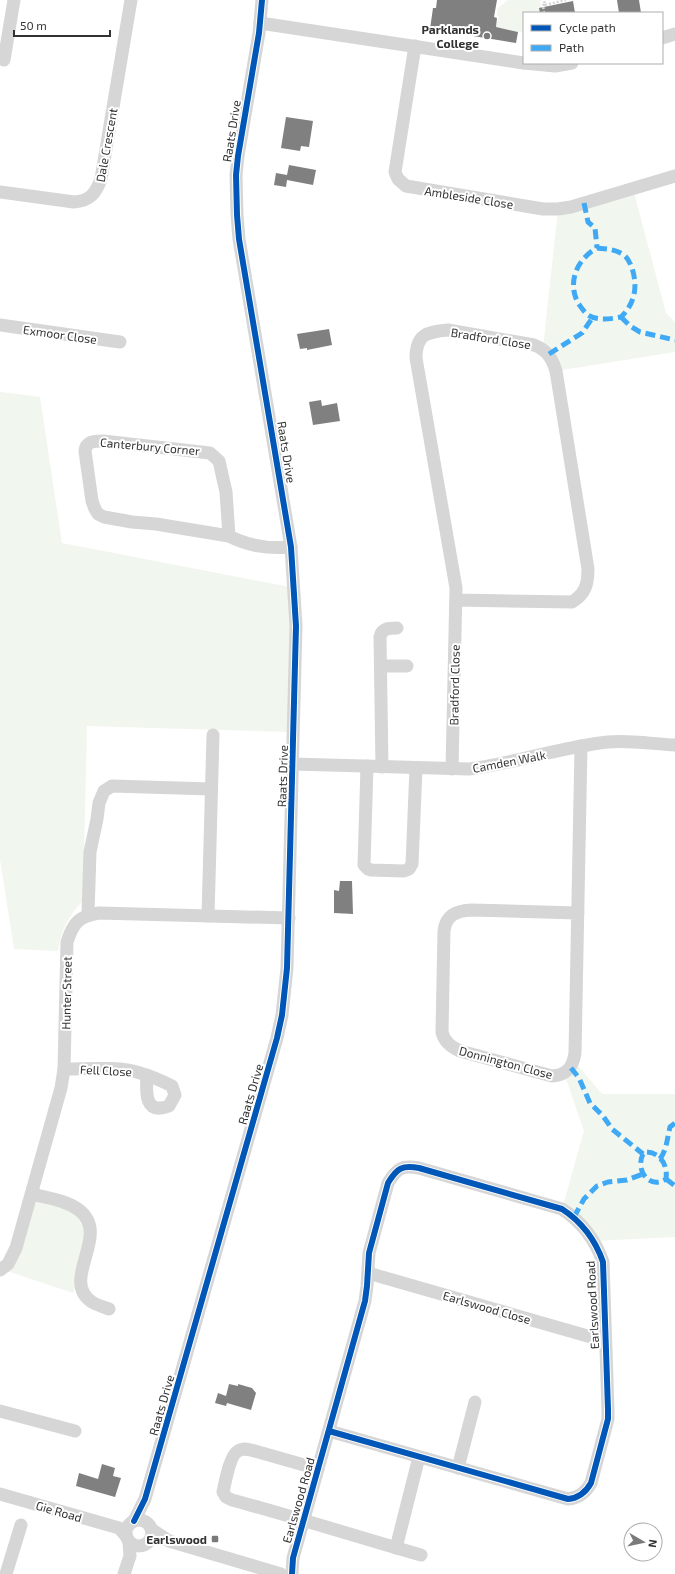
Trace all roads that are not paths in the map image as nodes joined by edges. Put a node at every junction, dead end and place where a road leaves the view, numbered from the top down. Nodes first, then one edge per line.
1 (14, 0) edge
2 (131, 0) edge
3 (262, 0) edge
4 (265, 0) edge
5 (261, 19) junction
6 (675, 34) edge
7 (663, 38) edge
8 (4, 42) edge
9 (415, 46) junction
10 (4, 60) dead end
11 (523, 63) edge
12 (534, 64) edge
13 (566, 64) edge
14 (675, 176) edge
15 (0, 192) edge
16 (0, 325) edge
17 (120, 342) dead end
18 (229, 536) junction
19 (291, 547) junction
20 (456, 600) junction
21 (397, 628) dead end
22 (381, 666) junction
23 (407, 666) dead end
24 (213, 735) dead end
25 (675, 745) edge
26 (581, 746) junction
27 (293, 764) junction
28 (367, 766) junction
29 (382, 767) junction
30 (416, 768) junction
31 (452, 769) junction
32 (211, 789) junction
33 (578, 913) junction
34 (88, 914) junction
35 (208, 916) junction
36 (289, 918) junction
37 (64, 1069) junction
38 (147, 1075) dead end
39 (32, 1194) junction
40 (0, 1270) edge
41 (368, 1273) junction
42 (109, 1309) dead end
43 (605, 1341) junction
44 (475, 1402) dead end
45 (0, 1411) edge
46 (75, 1431) dead end
47 (329, 1432) junction
48 (419, 1457) junction
49 (458, 1468) junction
50 (318, 1469) junction
51 (0, 1494) edge
52 (145, 1499) junction
53 (304, 1520) junction
54 (21, 1525) dead end
55 (149, 1527) junction
56 (127, 1530) junction
57 (166, 1540) junction
58 (145, 1544) junction
59 (396, 1548) junction
60 (421, 1555) dead end
61 (130, 1556) junction
62 (293, 1558) junction
63 (6, 1574) edge
64 (124, 1574) edge
65 (282, 1574) edge
66 (292, 1574) edge

1 - 8 street
2 - 15 street, Dale Crescent
3 - 5 street, Raats Drive
4 - 5 street, Raats Drive
5 - 9 street
5 - 19 street, Raats Drive
6 - 7 street
8 - 10 street
9 - 11 street
9 - 14 street, Ambleside Close
12 - 13 street
16 - 17 street, Exmoor Close
18 - 18 street, Canterbury Corner
18 - 19 street, Canterbury Corner
19 - 27 street, Raats Drive
20 - 20 street, Bradford Close
20 - 31 street, Bradford Close
21 - 22 street
22 - 23 street
22 - 29 street
24 - 32 street
25 - 26 street, Camden Walk
26 - 31 street, Camden Walk
26 - 33 street, Donnington Close
27 - 28 street, Camden Walk
27 - 36 street, Raats Drive
28 - 29 street, Camden Walk
28 - 30 street
29 - 30 street, Camden Walk
30 - 31 street, Camden Walk
32 - 34 street
32 - 35 street
33 - 33 street, Donnington Close
34 - 35 street
34 - 37 street, Hunter Street
35 - 36 street
36 - 52 street, Raats Drive
37 - 38 street, Fell Close
37 - 39 street, Hunter Street
39 - 40 street, Hunter Street
39 - 42 street
41 - 43 street, Earlswood Close
41 - 43 street, Earlswood Road
41 - 47 street, Earlswood Road
43 - 49 street, Earlswood Road
44 - 49 street
45 - 46 street
47 - 48 street, Earlswood Road
47 - 50 street, Earlswood Road
48 - 49 street, Earlswood Road
48 - 59 street
50 - 53 street, Earlswood Road
50 - 53 street
51 - 56 street, Gie Road
52 - 55 street, Raats Drive
52 - 56 street, Raats Drive
53 - 59 street
53 - 62 street, Earlswood Road
54 - 63 street
55 - 56 street
55 - 57 street
55 - 58 street
56 - 58 street
56 - 61 street
57 - 58 street
57 - 65 street
58 - 61 street
59 - 60 street
61 - 64 street
62 - 65 street, Earlswood Road
62 - 66 street, Earlswood Road

